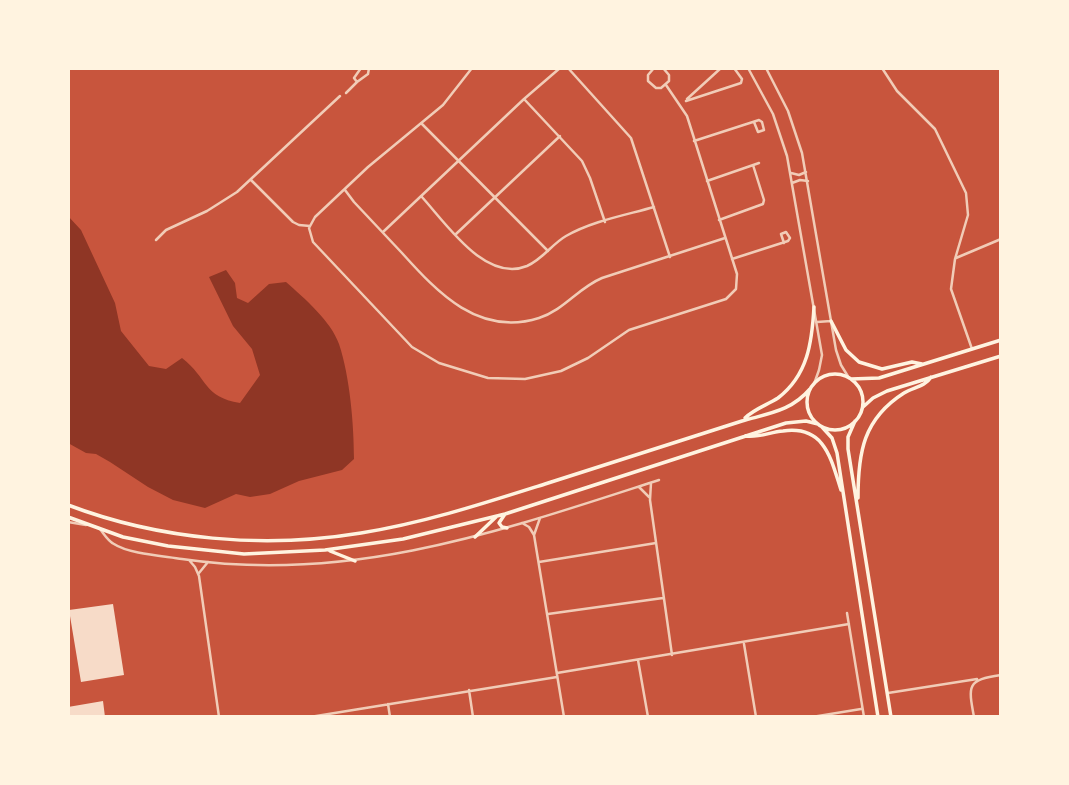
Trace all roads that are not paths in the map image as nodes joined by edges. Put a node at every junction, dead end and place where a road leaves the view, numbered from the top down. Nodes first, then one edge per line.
1 (361, 68) edge
2 (472, 68) edge
3 (560, 68) edge
4 (568, 68) edge
5 (721, 68) edge
6 (734, 68) edge
7 (748, 68) edge
8 (766, 68) edge
9 (882, 68) edge
10 (371, 69) edge
11 (652, 69) edge
12 (666, 69) edge
13 (357, 82) junction
14 (666, 85) junction
15 (346, 93) dead end
16 (340, 96) dead end
17 (524, 99) junction
18 (686, 100) junction
19 (681, 105) junction
20 (754, 122) dead end
21 (421, 124) junction
22 (559, 136) junction
23 (694, 141) junction
24 (457, 162) junction
25 (759, 163) dead end
26 (753, 165) junction
27 (806, 172) junction
28 (791, 173) junction
29 (251, 180) junction
30 (707, 181) junction
31 (808, 181) junction
32 (792, 183) junction
33 (344, 189) junction
34 (421, 197) junction
35 (496, 197) junction
36 (654, 207) junction
37 (719, 220) junction
38 (605, 222) junction
39 (310, 226) junction
40 (383, 232) junction
41 (456, 234) junction
42 (725, 238) junction
43 (1001, 239) edge
44 (156, 240) dead end
45 (784, 243) dead end
46 (548, 251) junction
47 (670, 257) junction
48 (732, 259) junction
49 (955, 259) junction
50 (814, 307) junction
51 (831, 321) junction
52 (816, 322) junction
53 (1001, 340) edge
54 (972, 349) junction
55 (1001, 356) edge
56 (924, 365) junction
57 (931, 377) junction
58 (850, 379) junction
59 (814, 384) junction
60 (810, 389) junction
61 (862, 408) junction
62 (743, 421) junction
63 (855, 421) junction
64 (820, 426) junction
65 (743, 436) junction
66 (659, 480) dead end
67 (650, 483) junction
68 (638, 486) junction
69 (844, 496) junction
70 (650, 500) junction
71 (68, 505) edge
72 (858, 510) junction
73 (505, 514) junction
74 (499, 515) junction
75 (540, 517) junction
76 (68, 520) edge
77 (521, 523) junction
78 (508, 528) junction
79 (100, 529) junction
80 (534, 535) junction
81 (475, 537) junction
82 (656, 543) junction
83 (325, 550) junction
84 (189, 560) junction
85 (355, 561) junction
86 (208, 562) junction
87 (538, 562) junction
88 (198, 576) junction
89 (663, 598) junction
90 (847, 612) dead end
91 (547, 614) junction
92 (849, 624) junction
93 (744, 643) junction
94 (672, 655) junction
95 (639, 660) junction
96 (557, 675) junction
97 (1001, 675) edge
98 (977, 679) junction
99 (469, 690) junction
100 (888, 693) junction
101 (388, 704) junction
102 (862, 709) junction
103 (219, 717) edge
104 (310, 717) edge
105 (390, 717) edge
106 (473, 717) edge
107 (564, 717) edge
108 (648, 717) edge
109 (755, 717) edge
110 (812, 717) edge
111 (863, 717) edge
112 (878, 717) edge
113 (891, 717) edge
114 (974, 717) edge

1 - 13 street
2 - 21 street
3 - 17 street
4 - 36 street
5 - 18 street
6 - 18 street
7 - 28 street
8 - 27 street
9 - 49 street
10 - 13 street
11 - 14 street
12 - 14 street
13 - 15 street
14 - 19 street
16 - 29 street
17 - 22 street
17 - 24 street
18 - 19 street
19 - 23 street
20 - 23 street
21 - 24 street
21 - 33 street
22 - 35 street
22 - 38 street
23 - 30 street
24 - 34 street
24 - 35 street
25 - 26 street
26 - 30 street
26 - 37 street
27 - 28 street
27 - 31 street
28 - 32 street
29 - 39 street
29 - 44 street
30 - 37 street
31 - 32 street
31 - 51 street
32 - 50 street
33 - 39 street
33 - 40 street
34 - 40 street
34 - 41 street
35 - 41 street
35 - 46 street
36 - 38 street
36 - 47 street
37 - 42 street
38 - 46 street
39 - 48 street
40 - 47 street
41 - 46 street
42 - 47 street
42 - 48 street
43 - 49 street
45 - 48 street
49 - 54 street
50 - 52 street
50 - 62 highway
51 - 52 street
51 - 56 highway
51 - 58 street
52 - 59 street
53 - 54 highway
54 - 56 highway
55 - 57 highway
56 - 58 highway
57 - 61 highway
57 - 72 highway
58 - 59 highway
58 - 61 highway
59 - 60 highway
60 - 62 highway
60 - 64 highway
61 - 63 highway
62 - 71 highway
63 - 64 highway
63 - 72 highway
64 - 65 highway
64 - 69 highway
65 - 69 highway
65 - 73 highway
66 - 67 street
67 - 68 street
67 - 70 street
68 - 70 street
68 - 75 street
69 - 112 highway
70 - 82 street
72 - 100 highway
73 - 74 highway
73 - 78 highway
74 - 81 highway
74 - 83 highway
75 - 77 street
75 - 80 street
76 - 79 highway
77 - 78 street
77 - 80 street
78 - 81 street
79 - 83 highway
79 - 84 street
80 - 87 street
81 - 85 street
82 - 87 street
82 - 89 street
83 - 85 highway
84 - 86 street
84 - 88 street
85 - 86 street
86 - 88 street
87 - 91 street
88 - 103 street
89 - 91 street
89 - 94 street
90 - 92 street
91 - 96 street
92 - 93 street
92 - 102 street
93 - 94 street
93 - 109 street
94 - 95 street
95 - 96 street
95 - 108 street
96 - 99 street
96 - 107 street
97 - 98 street
98 - 100 street
98 - 114 street
99 - 101 street
99 - 106 street
100 - 113 highway
101 - 104 street
101 - 105 street
102 - 110 street
102 - 111 street

